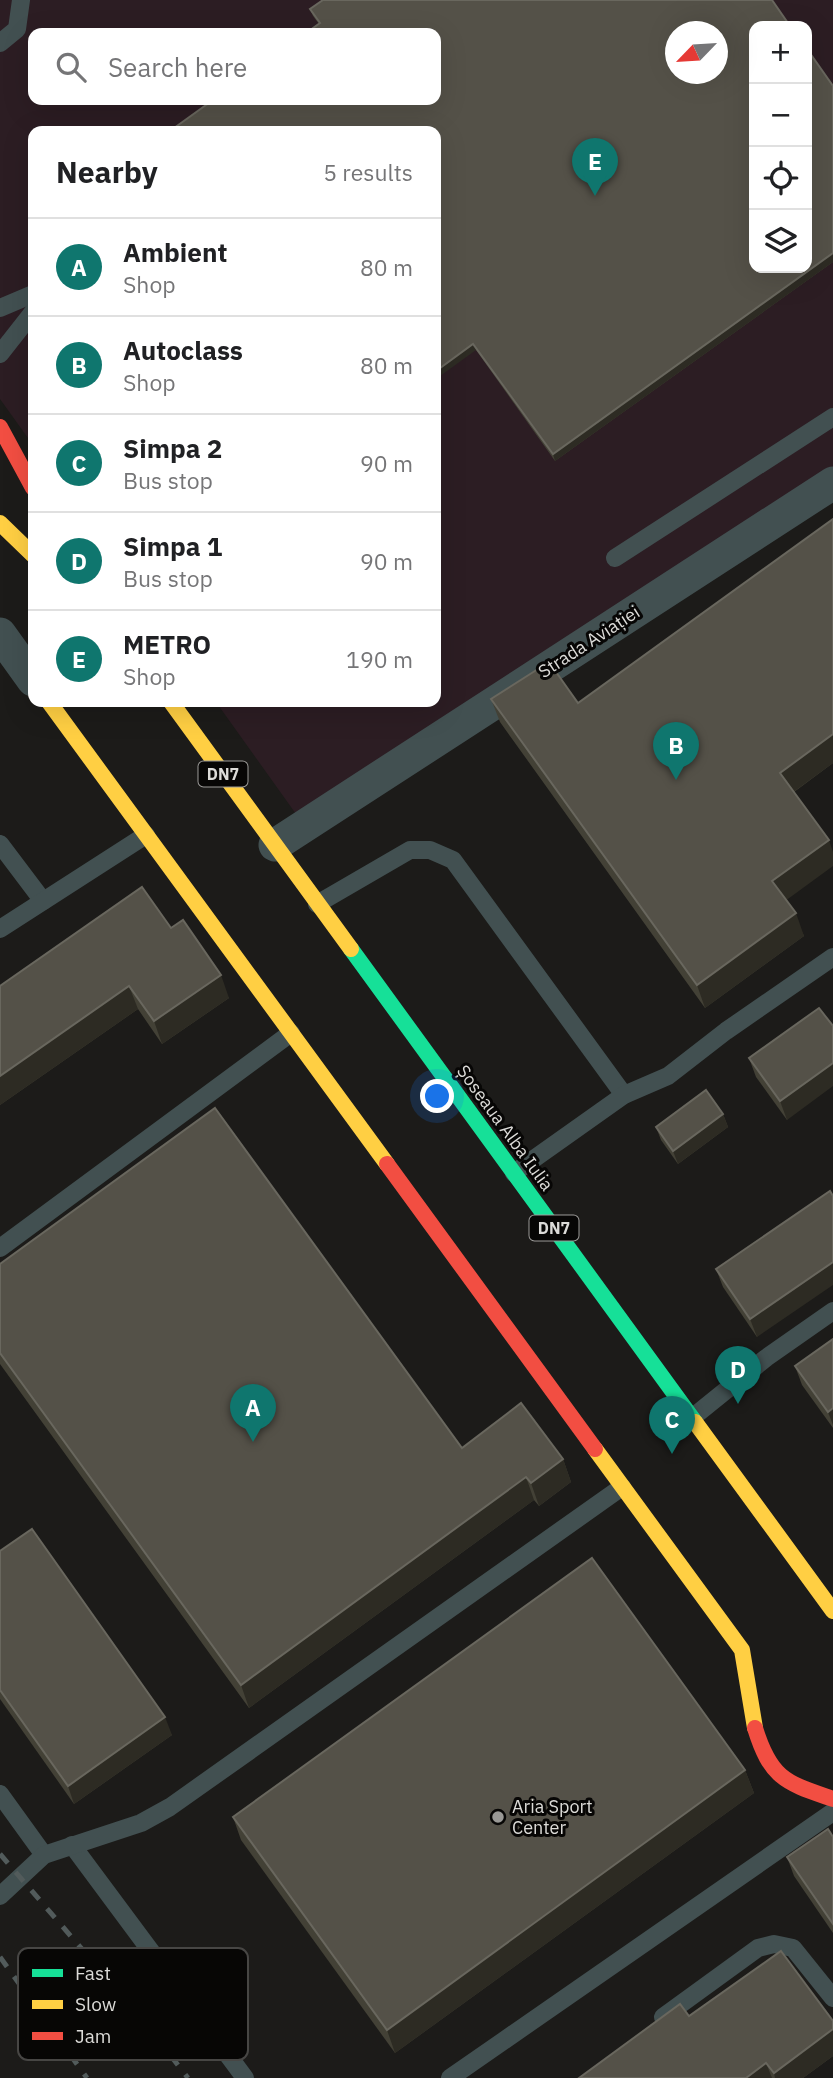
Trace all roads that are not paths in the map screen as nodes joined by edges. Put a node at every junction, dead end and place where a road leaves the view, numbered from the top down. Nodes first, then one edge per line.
1 (21, 0) edge
2 (0, 43) edge
3 (28, 296) edge
4 (0, 308) edge
5 (28, 318) edge
6 (0, 354) edge
7 (833, 417) edge
8 (0, 427) edge
9 (28, 479) edge
10 (833, 483) edge
11 (0, 523) edge
12 (28, 550) edge
13 (615, 558) dead end
14 (0, 634) edge
15 (28, 673) edge
16 (53, 707) edge
17 (175, 707) edge
18 (146, 835) junction
19 (0, 844) edge
20 (275, 845) junction
21 (43, 901) junction
22 (317, 904) junction
23 (0, 929) edge
24 (833, 957) edge
25 (290, 1033) junction
26 (624, 1095) junction
27 (514, 1173) junction
28 (0, 1248) edge
29 (833, 1311) edge
30 (693, 1417) junction
31 (622, 1487) junction
32 (833, 1611) edge
33 (0, 1794) edge
34 (833, 1799) edge
35 (833, 1812) edge
36 (72, 1845) junction
37 (44, 1855) junction
38 (0, 1896) edge
39 (148, 1948) edge
40 (833, 1998) edge
41 (649, 2028) edge
42 (232, 2060) edge
43 (245, 2078) edge
44 (450, 2078) edge

1 - 2 lane
3 - 4 lane
5 - 6 lane
7 - 13 lane
8 - 9 street
10 - 20 street, Strada Aviației
11 - 12 street
14 - 15 street
16 - 18 street
17 - 20 street, Șoseaua Alba Iulia / DN7
18 - 21 lane
18 - 25 street
19 - 21 lane
20 - 22 street, Șoseaua Alba Iulia / DN7
21 - 23 lane
22 - 26 lane
22 - 27 street, Șoseaua Alba Iulia / DN7
24 - 26 lane
25 - 28 lane
25 - 31 street
26 - 27 lane
27 - 30 street, Șoseaua Alba Iulia / DN7
29 - 30 lane
30 - 32 street, Șoseaua Alba Iulia / DN7
31 - 34 street
31 - 36 lane
33 - 37 lane
35 - 44 lane
36 - 37 lane
36 - 39 lane
37 - 38 lane
40 - 41 lane
42 - 43 lane

